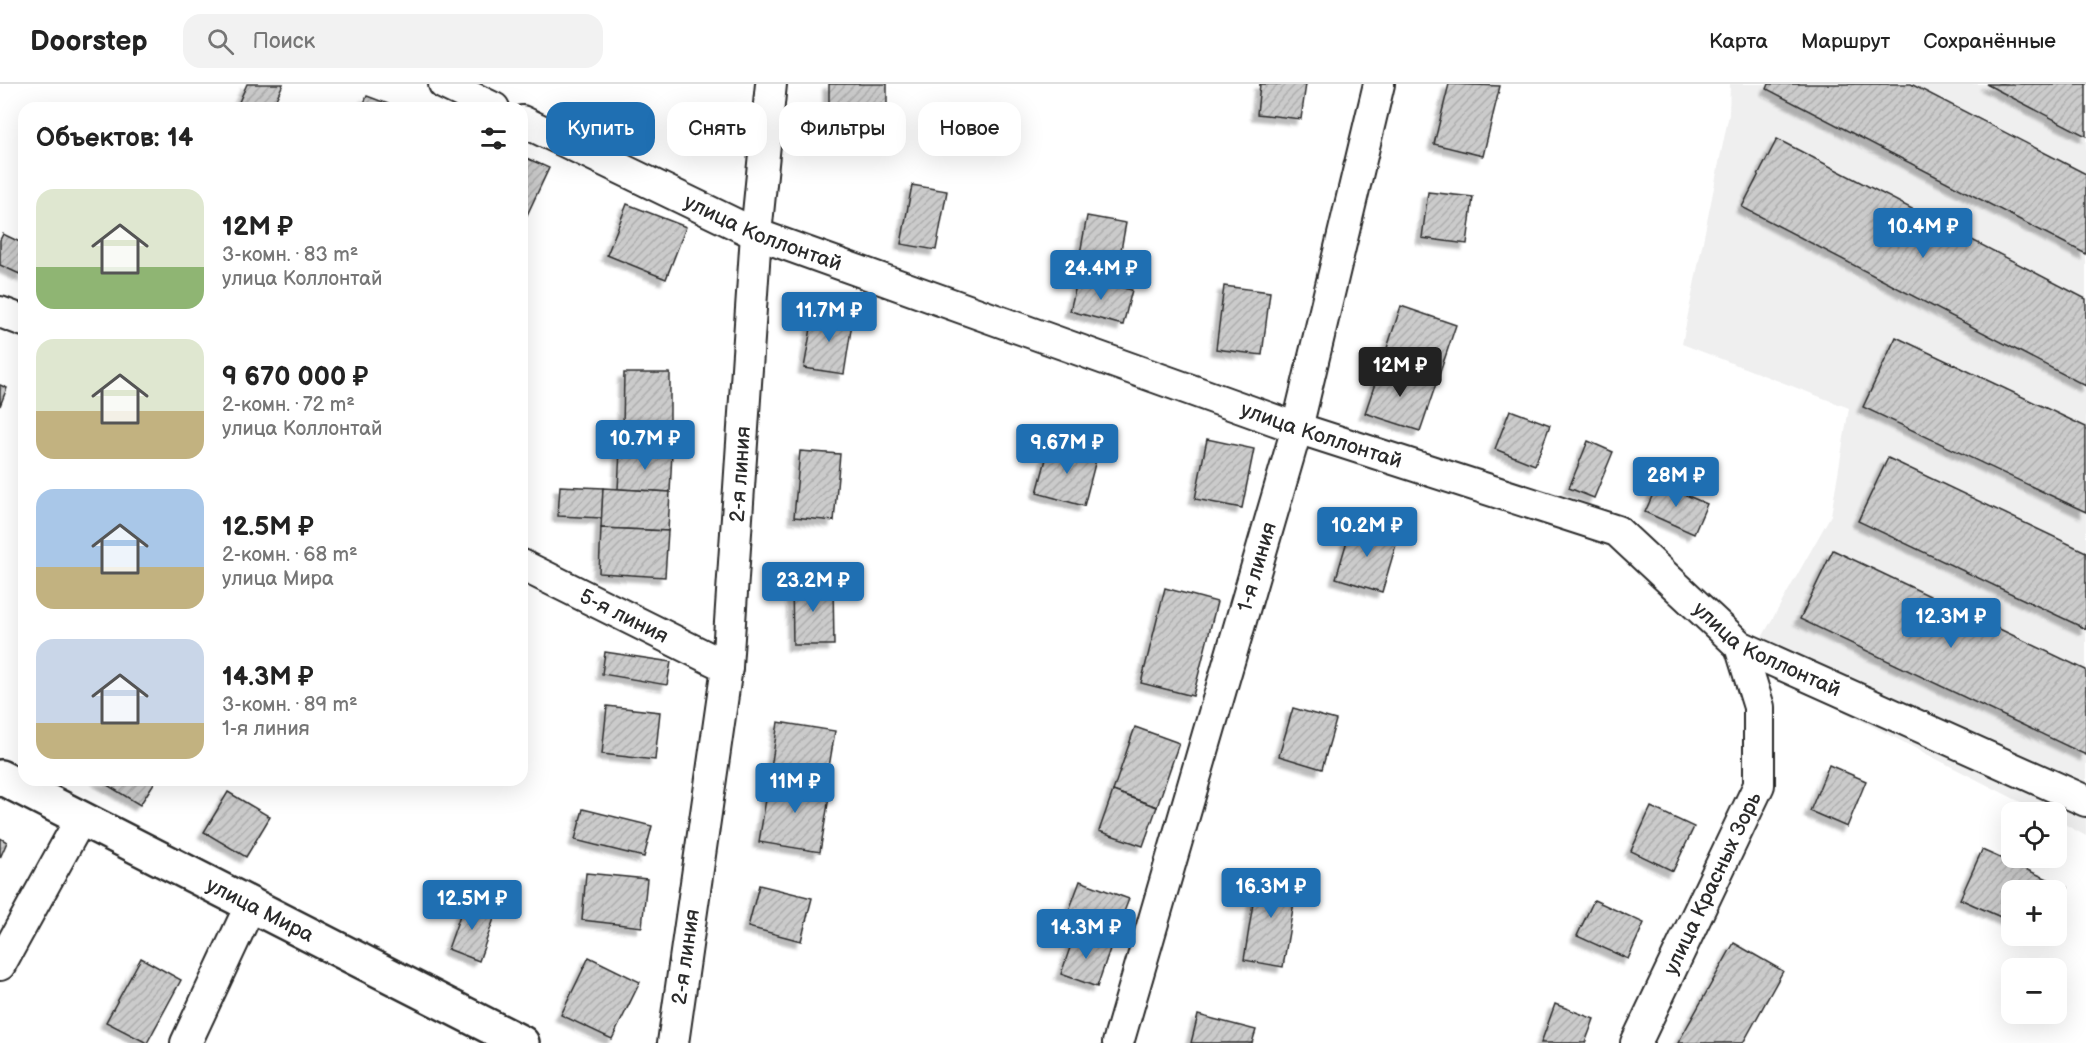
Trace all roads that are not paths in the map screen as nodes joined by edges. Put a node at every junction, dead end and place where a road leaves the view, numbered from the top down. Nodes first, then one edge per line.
1 (444, 84) edge
2 (771, 84) edge
3 (1379, 84) edge
4 (482, 102) edge
5 (528, 124) edge
6 (756, 234) junction
7 (0, 312) edge
8 (18, 319) edge
9 (1297, 428) junction
10 (528, 568) edge
11 (1740, 646) junction
12 (727, 667) junction
13 (0, 777) edge
14 (2086, 801) edge
15 (80, 820) junction
16 (251, 904) junction
17 (0, 965) edge
18 (186, 1043) edge
19 (522, 1043) edge
20 (673, 1043) edge
21 (1118, 1043) edge
22 (1636, 1043) edge

1 - 4 street
2 - 6 street, 2-я линия
3 - 9 street, 1-я линия
5 - 6 street, улица Коллонтай
6 - 9 street, улица Коллонтай
6 - 12 street, 2-я линия
7 - 8 street
9 - 11 street, улица Коллонтай
9 - 21 street, 1-я линия
10 - 12 street, 5-я линия
11 - 14 street, улица Коллонтай
11 - 22 street, улица Красных Зорь
12 - 20 street, 2-я линия
13 - 15 main road, улица Мира
15 - 16 main road, улица Мира
15 - 17 street
16 - 18 street
16 - 19 main road, улица Мира

